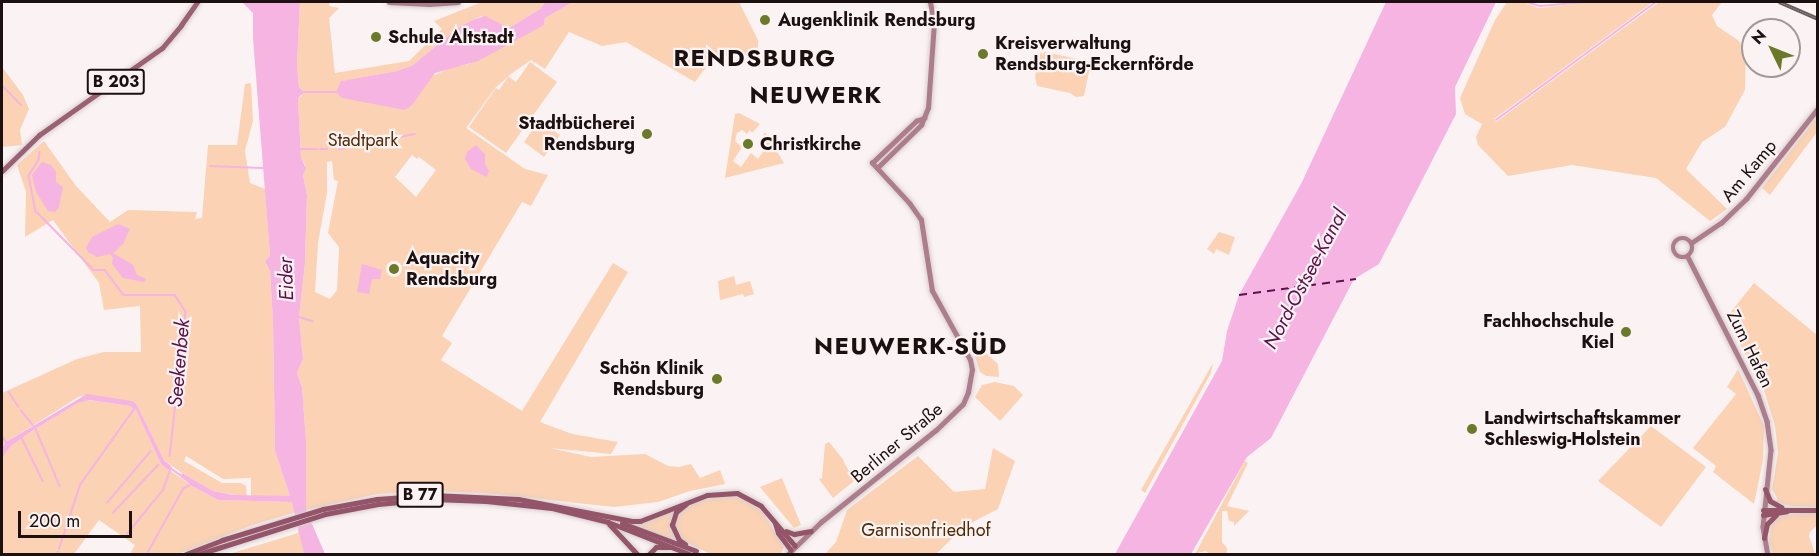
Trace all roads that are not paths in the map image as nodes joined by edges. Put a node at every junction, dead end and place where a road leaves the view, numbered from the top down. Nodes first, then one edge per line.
1 (197, 2) edge
2 (389, 2) edge
3 (458, 2) edge
4 (930, 2) edge
5 (1818, 108) edge
6 (924, 118) junction
7 (877, 168) junction
8 (2, 171) edge
9 (1691, 243) junction
10 (1688, 257) junction
11 (1765, 489) junction
12 (690, 501) junction
13 (1785, 509) junction
14 (1794, 509) junction
15 (1818, 510) edge
16 (324, 511) junction
17 (1763, 513) junction
18 (1776, 515) junction
19 (603, 516) junction
20 (284, 522) junction
21 (608, 522) junction
22 (775, 523) junction
23 (783, 530) junction
24 (811, 531) junction
25 (1764, 538) junction
26 (675, 548) junction
27 (792, 550) edge
28 (699, 553) edge
29 (186, 555) edge
30 (199, 555) edge
31 (637, 555) edge
32 (649, 555) edge
33 (689, 555) edge
34 (1768, 555) edge

1 - 8 main road, B 203
2 - 3 main road
4 - 6 main road
5 - 9 main road, Am Kamp
6 - 7 main road
6 - 7 main road, Berliner Straße
7 - 24 main road, Berliner Straße
9 - 10 main road
9 - 10 main road
10 - 11 main road, Zum Hafen
11 - 13 highway
11 - 17 main road, Zum Hafen
12 - 19 highway
12 - 22 highway
12 - 28 highway
13 - 14 highway
13 - 17 highway
14 - 15 highway
14 - 18 highway
16 - 19 highway, B 77
16 - 20 highway, B 77
16 - 21 highway, B 77
17 - 18 highway
17 - 25 main road
18 - 25 highway
19 - 28 highway, B 77
20 - 29 highway, B 77
20 - 30 highway, B 77
21 - 26 highway, B 77
21 - 31 highway
22 - 23 highway
22 - 27 highway
23 - 24 highway
23 - 27 highway
24 - 27 main road, Berliner Straße
25 - 34 main road
26 - 32 highway
26 - 33 highway, B 77

